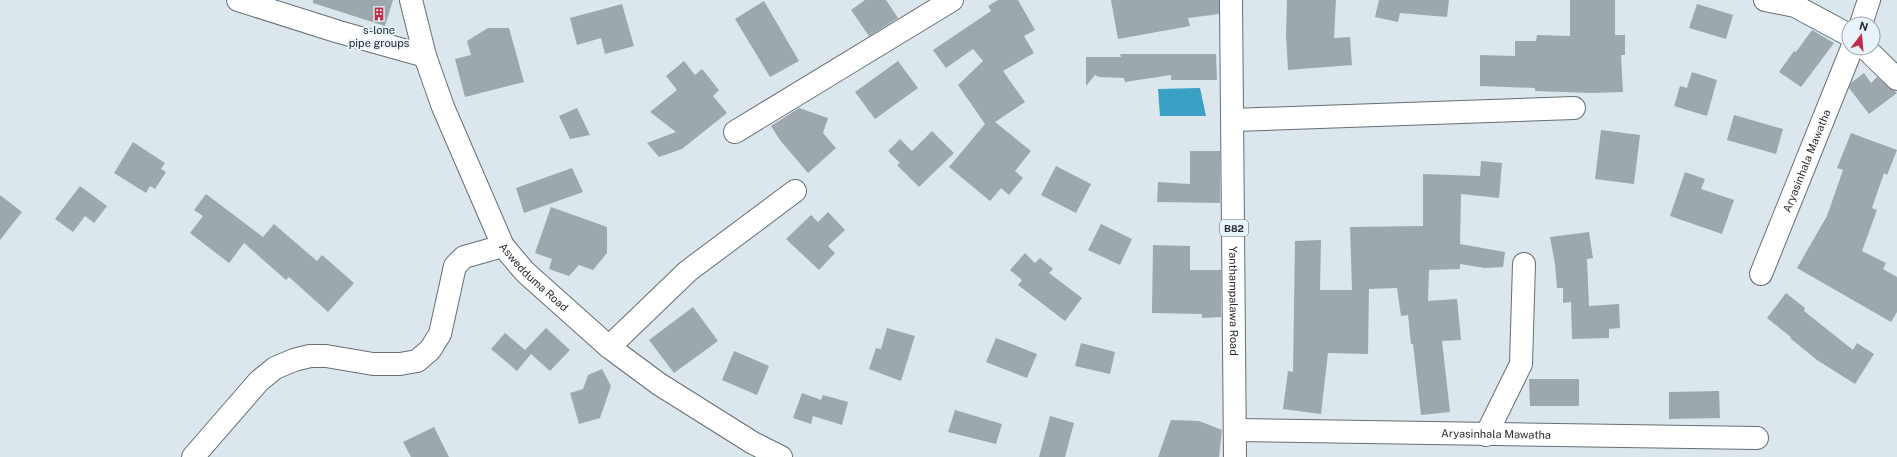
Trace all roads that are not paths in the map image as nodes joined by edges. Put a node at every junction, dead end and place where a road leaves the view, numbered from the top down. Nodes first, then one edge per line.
1 (238, 0) edge
2 (412, 0) edge
3 (952, 0) edge
4 (1231, 0) edge
5 (1765, 0) edge
6 (1869, 0) edge
7 (1864, 16) edge
8 (1841, 31) edge
9 (425, 56) junction
10 (1849, 56) edge
11 (1873, 56) edge
12 (1897, 79) edge
13 (1574, 108) dead end
14 (1233, 120) junction
15 (735, 132) dead end
16 (795, 191) dead end
17 (503, 246) junction
18 (1524, 264) dead end
19 (1761, 274) dead end
20 (609, 347) junction
21 (1235, 430) junction
22 (1486, 435) junction
23 (1757, 438) dead end
24 (193, 457) edge
25 (781, 457) edge
26 (1235, 457) edge

1 - 9 street
2 - 9 street, Aswedduma Road
3 - 15 street
4 - 14 street, Yanthampalawa Road / B82
5 - 8 street
6 - 7 street
9 - 17 street, Aswedduma Road
10 - 19 street, Aryasinhala Mawatha
11 - 12 street
13 - 14 street
14 - 21 street, Yanthampalawa Road / B82
16 - 20 street
17 - 20 street, Aswedduma Road
17 - 24 street
18 - 22 street
20 - 25 street, Aswedduma Road
21 - 22 street, Aryasinhala Mawatha
21 - 26 street, Yanthampalawa Road / B82
22 - 23 street, Aryasinhala Mawatha

